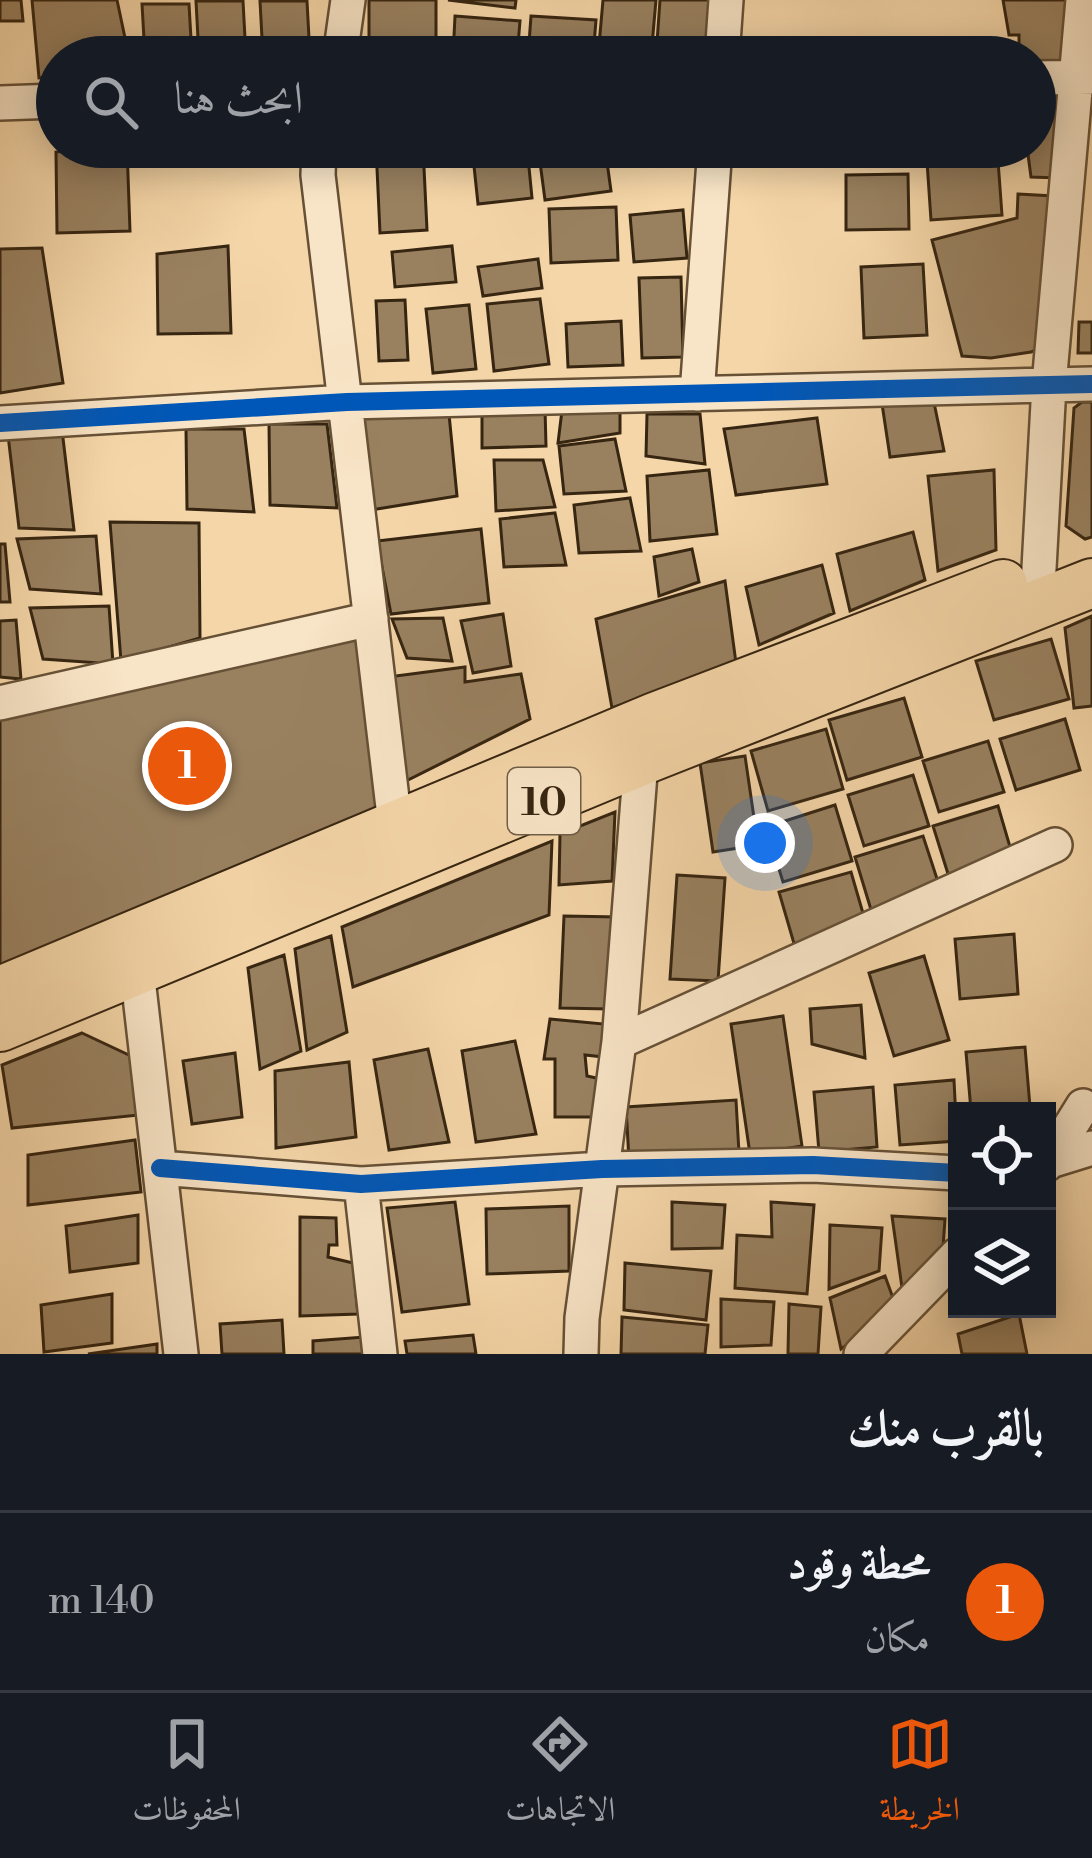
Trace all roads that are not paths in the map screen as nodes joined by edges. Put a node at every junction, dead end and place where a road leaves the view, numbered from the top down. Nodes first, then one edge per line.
1 (347, 0) edge
2 (726, 0) edge
3 (1083, 0) edge
4 (343, 36) edge
5 (723, 36) edge
6 (1083, 77) edge
7 (36, 102) edge
8 (0, 103) edge
9 (319, 168) edge
10 (714, 168) edge
11 (1092, 384) edge
12 (1049, 385) junction
13 (698, 394) junction
14 (347, 402) junction
15 (0, 423) edge
16 (1092, 551) edge
17 (1092, 583) edge
18 (1036, 588) junction
19 (370, 619) junction
20 (0, 703) edge
21 (641, 761) junction
22 (395, 824) junction
23 (1055, 845) dead end
24 (137, 970) junction
25 (0, 991) edge
26 (0, 1027) edge
27 (619, 1042) junction
28 (1089, 1104) edge
29 (1092, 1148) edge
30 (1056, 1152) edge
31 (1056, 1160) edge
32 (160, 1168) junction
33 (602, 1169) junction
34 (948, 1172) edge
35 (361, 1184) junction
36 (948, 1264) edge
37 (181, 1354) edge
38 (380, 1354) edge
39 (581, 1354) edge
40 (861, 1354) edge

1 - 4 street
2 - 5 street
3 - 6 street
6 - 12 street
7 - 8 street
9 - 14 street
10 - 13 street
11 - 12 street
12 - 13 street
12 - 18 street
13 - 14 street
14 - 15 street
14 - 19 street
16 - 18 highway, 10
17 - 18 highway, 10
18 - 21 highway, 10
18 - 22 highway, 10
19 - 20 street
19 - 22 street
21 - 24 highway, 10
21 - 27 street
22 - 25 highway, 10
23 - 27 street
24 - 26 highway, 10
24 - 32 street
27 - 33 street
28 - 30 street
29 - 31 street
32 - 35 street
32 - 37 street
33 - 34 street
33 - 35 street
33 - 39 street
35 - 38 street
36 - 40 street

